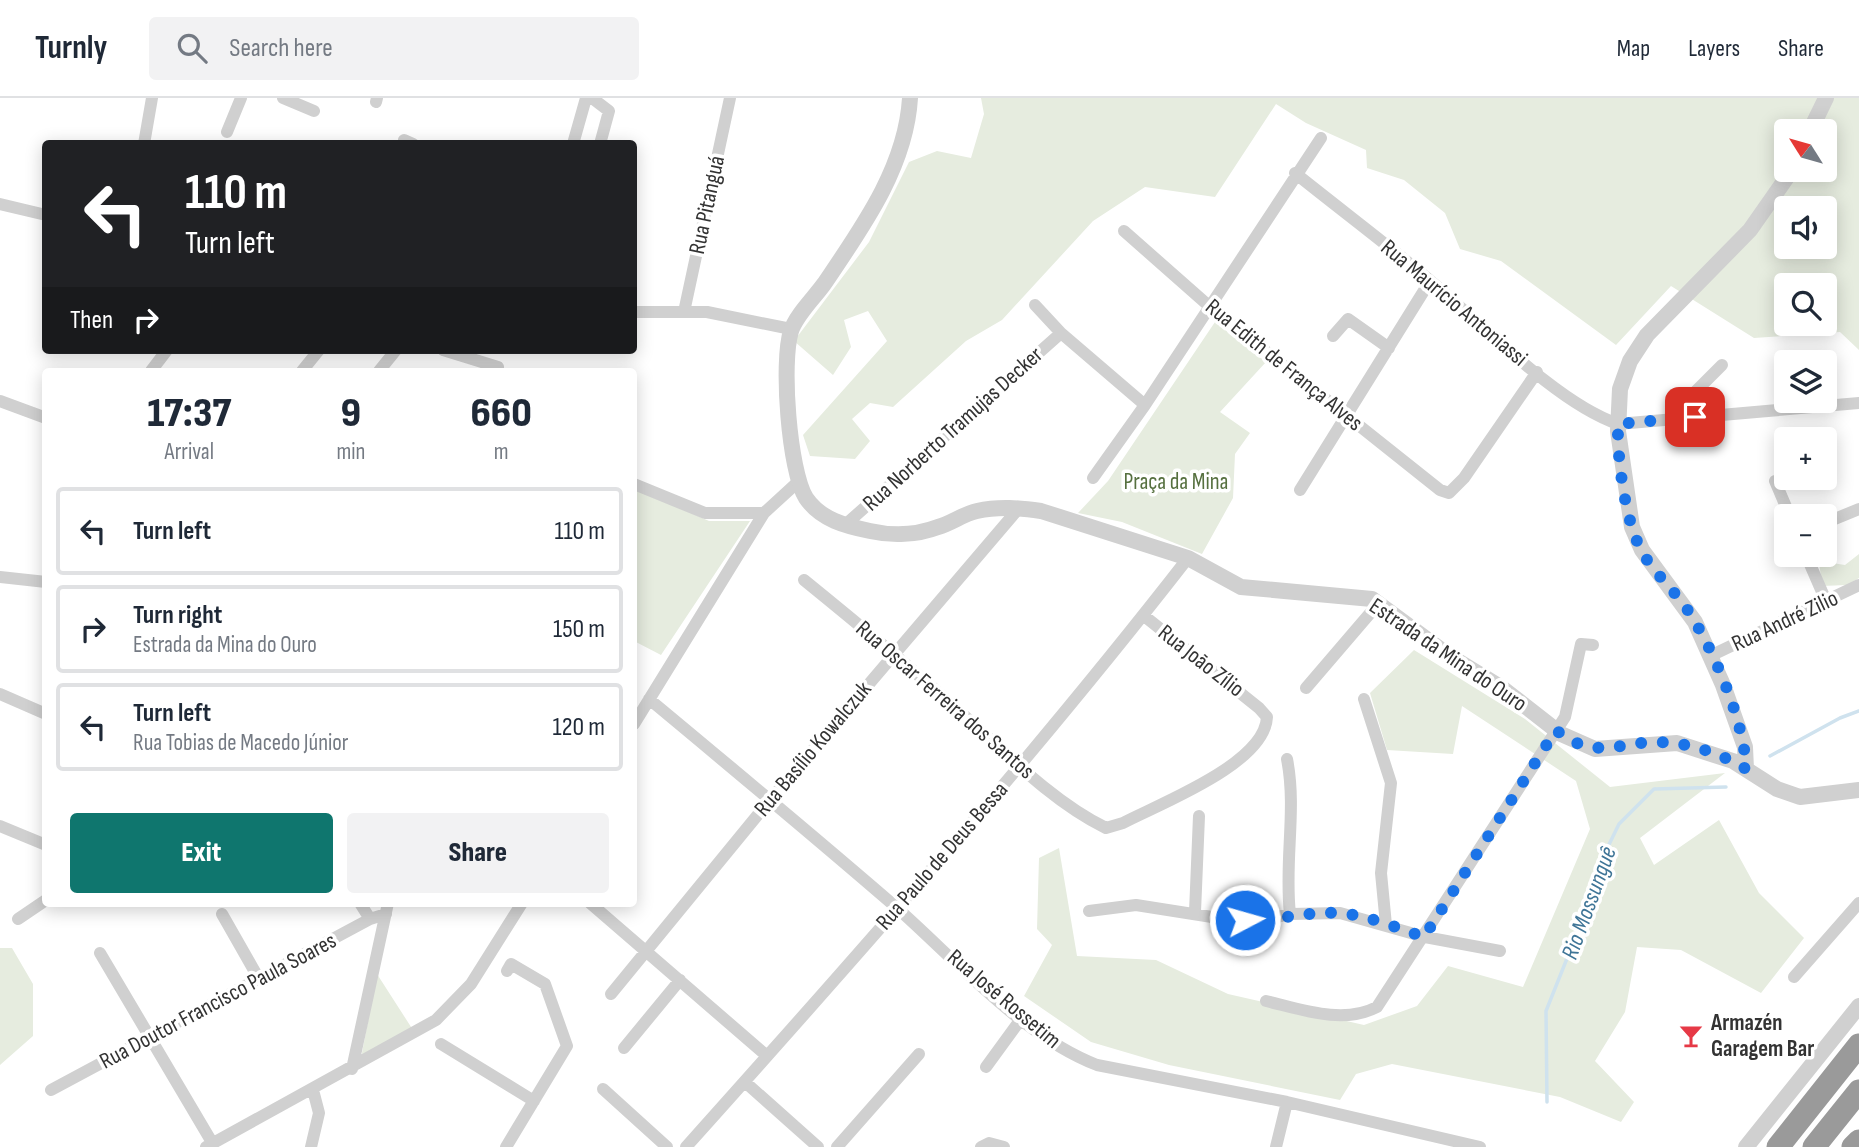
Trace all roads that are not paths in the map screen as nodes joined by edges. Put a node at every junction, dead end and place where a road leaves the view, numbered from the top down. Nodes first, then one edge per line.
1 (152, 98) edge
2 (241, 98) edge
3 (283, 98) edge
4 (586, 98) edge
5 (592, 98) edge
6 (730, 98) edge
7 (909, 98) edge
8 (1826, 98) edge
9 (314, 111) dead end
10 (1816, 119) edge
11 (227, 132) dead end
12 (1321, 138) dead end
13 (145, 140) edge
14 (574, 140) edge
15 (601, 140) edge
16 (1295, 173) junction
17 (1784, 182) edge
18 (0, 204) edge
19 (42, 214) edge
20 (1124, 231) dead end
21 (1430, 281) junction
22 (1035, 305) dead end
23 (1209, 306) junction
24 (637, 312) edge
25 (684, 312) junction
26 (791, 328) junction
27 (1061, 333) junction
28 (1333, 336) dead end
29 (1389, 348) junction
30 (164, 354) edge
31 (316, 354) edge
32 (393, 354) edge
33 (456, 354) edge
34 (1722, 365) dead end
35 (498, 367) dead end
36 (153, 368) edge
37 (304, 368) edge
38 (381, 368) edge
39 (1537, 372) junction
40 (0, 401) edge
41 (1859, 403) edge
42 (1145, 405) junction
43 (1348, 416) junction
44 (42, 417) edge
45 (1668, 419) junction
46 (1618, 424) junction
47 (1093, 478) dead end
48 (799, 481) junction
49 (637, 485) edge
50 (1300, 490) dead end
51 (1019, 508) junction
52 (1859, 509) edge
53 (764, 513) junction
54 (1837, 518) edge
55 (845, 525) junction
56 (1188, 558) junction
57 (1811, 567) edge
58 (0, 577) edge
59 (804, 580) dead end
60 (42, 582) edge
61 (1859, 585) edge
62 (1826, 601) junction
63 (1378, 604) junction
64 (1143, 615) junction
65 (1593, 645) dead end
66 (895, 654) junction
67 (1710, 656) junction
68 (1306, 688) dead end
69 (0, 694) edge
70 (649, 699) junction
71 (1364, 699) dead end
72 (42, 712) edge
73 (637, 719) edge
74 (1556, 730) junction
75 (1287, 759) dead end
76 (1020, 766) junction
77 (1746, 769) junction
78 (1859, 790) edge
79 (770, 800) junction
80 (1199, 816) dead end
81 (1088, 819) joint
82 (0, 826) edge
83 (42, 843) edge
84 (42, 903) edge
85 (1859, 903) edge
86 (362, 907) edge
87 (519, 907) edge
88 (595, 907) edge
89 (387, 908) edge
90 (897, 908) junction
91 (1089, 911) dead end
92 (1195, 912) junction
93 (222, 914) dead end
94 (1290, 914) junction
95 (18, 919) dead end
96 (370, 919) junction
97 (1386, 925) junction
98 (1424, 937) junction
99 (645, 950) junction
100 (1500, 951) dead end
101 (100, 953) dead end
102 (507, 971) dead end
103 (1794, 977) dead end
104 (259, 979) junction
105 (680, 980) junction
106 (611, 994) dead end
107 (1266, 1001) dead end
108 (1859, 1006) edge
109 (1021, 1018) junction
110 (150, 1037) junction
111 (441, 1044) dead end
112 (1859, 1045) edge
113 (624, 1048) dead end
114 (919, 1054) dead end
115 (767, 1056) junction
116 (986, 1067) dead end
117 (352, 1069) junction
118 (745, 1082) junction
119 (603, 1089) dead end
120 (51, 1090) dead end
121 (313, 1090) junction
122 (1859, 1091) edge
123 (534, 1101) junction
124 (1287, 1102) junction
125 (1859, 1141) edge
126 (210, 1145) edge
127 (985, 1145) edge
128 (311, 1147) edge
129 (506, 1147) edge
130 (667, 1147) edge
131 (686, 1147) edge
132 (818, 1147) edge
133 (837, 1147) edge
134 (1004, 1147) edge
135 (1276, 1147) edge
136 (1480, 1147) edge
137 (1746, 1147) edge
138 (1778, 1147) edge
139 (1814, 1147) edge
140 (1853, 1147) edge

1 - 13 street
2 - 11 street
3 - 9 street
4 - 14 street
5 - 15 street
6 - 25 street, Rua Pitanguá
7 - 26 street, Estrada da Mina do Ouro
8 - 10 street
12 - 16 street
16 - 21 street, Rua Maurício Antoniassi
16 - 23 street
17 - 46 street
18 - 19 street
20 - 23 street, Rua Edith de França Alves
21 - 29 street
21 - 39 street, Rua Maurício Antoniassi
22 - 27 street
23 - 42 street
23 - 43 street, Rua Edith de França Alves
24 - 25 street
25 - 26 street
26 - 48 street, Estrada da Mina do Ouro
27 - 42 street
27 - 55 street, Rua Norberto Tramujas Decker
28 - 29 street
29 - 43 street
30 - 36 street
31 - 37 street
32 - 38 street
33 - 35 street
34 - 45 street
39 - 43 street, Rua Edith de França Alves
39 - 46 street, Rua Maurício Antoniassi
40 - 44 street
41 - 45 street
42 - 47 street
43 - 50 street
45 - 46 street
46 - 67 street
48 - 53 street
48 - 55 street, Estrada da Mina do Ouro
49 - 53 street
51 - 55 street, Estrada da Mina do Ouro
51 - 56 street, Estrada da Mina do Ouro
51 - 66 street, Rua Basílio Kowalczuk
52 - 54 street
53 - 70 street
56 - 63 street, Estrada da Mina do Ouro
56 - 64 street, Rua Paulo de Deus Bessa
57 - 62 street
58 - 60 street
59 - 66 street, Rua Oscar Ferreira dos Santos
61 - 62 street, Rua André Zilio
62 - 67 street, Rua André Zilio
63 - 68 street
63 - 74 street, Estrada da Mina do Ouro
64 - 76 street, Rua Paulo de Deus Bessa
64 - 81 street, Rua João Zílio
65 - 74 street
66 - 76 street, Rua Oscar Ferreira dos Santos
66 - 79 street, Rua Basílio Kowalczuk
67 - 77 street
69 - 72 street
70 - 73 street
70 - 79 street, Rua José Rossetim
71 - 97 street
74 - 77 street, Estrada da Mina do Ouro
74 - 98 street
75 - 94 street
76 - 81 street, Rua Oscar Ferreira dos Santos
76 - 90 street, Rua Paulo de Deus Bessa
77 - 78 street, Estrada da Mina do Ouro
79 - 90 street, Rua José Rossetim
79 - 99 street, Rua Basílio Kowalczuk
80 - 92 street
82 - 83 street
84 - 95 street
85 - 103 street
86 - 96 street
87 - 117 street
88 - 99 street
89 - 96 street, Rua Doutor Francisco Paula Soares
89 - 117 street
90 - 109 street, Rua José Rossetim
90 - 115 street, Rua Paulo de Deus Bessa
91 - 92 street
92 - 94 street
93 - 104 street
94 - 97 street
96 - 104 street, Rua Doutor Francisco Paula Soares
97 - 98 street
98 - 100 street
98 - 107 street
99 - 105 street
99 - 106 street, Rua Basílio Kowalczuk
101 - 110 street
102 - 123 street
104 - 110 street, Rua Doutor Francisco Paula Soares
105 - 113 street
105 - 115 street
108 - 137 street
109 - 116 street
109 - 124 street, Rua José Rossetim
110 - 120 street, Rua Doutor Francisco Paula Soares
110 - 126 street
111 - 123 street
112 - 138 highway
114 - 133 street
115 - 118 street, Rua Paulo de Deus Bessa
117 - 121 street
118 - 131 street, Rua Paulo de Deus Bessa
118 - 132 street
119 - 130 street
121 - 126 street
121 - 128 street
122 - 139 highway
123 - 129 street
124 - 135 street
124 - 136 street, Rua José Rossetim
125 - 140 highway
127 - 134 street

